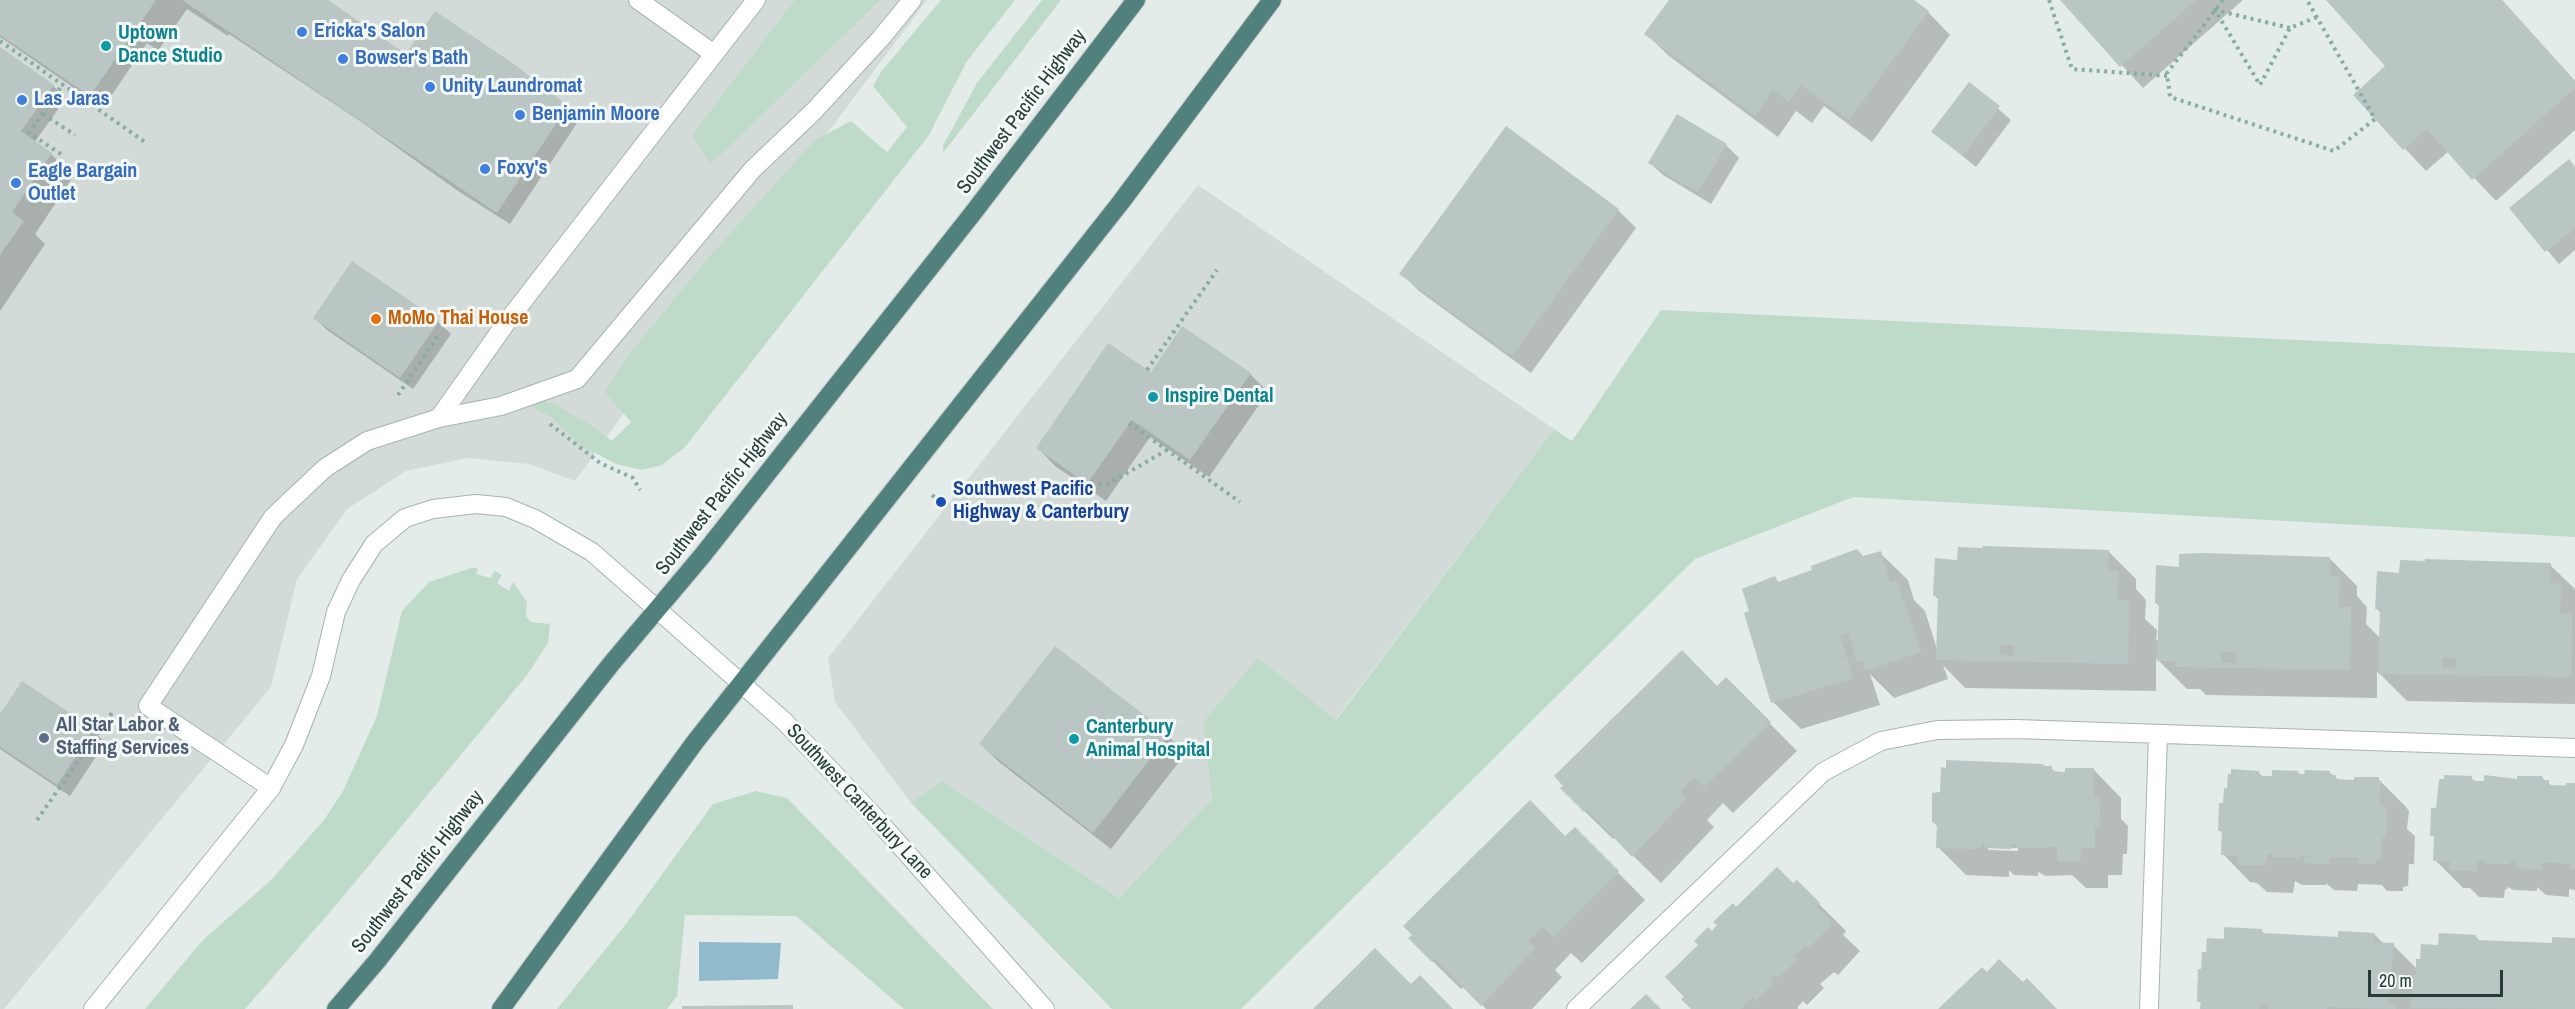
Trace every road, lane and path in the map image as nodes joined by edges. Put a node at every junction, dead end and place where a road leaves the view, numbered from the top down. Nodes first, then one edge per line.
1 (638, 0) edge
2 (756, 0) edge
3 (912, 0) edge
4 (1136, 0) edge
5 (1272, 0) edge
6 (2049, 0) edge
7 (2223, 0) edge
8 (2307, 0) edge
9 (2215, 10) junction
10 (2317, 17) junction
11 (2290, 28) junction
12 (0, 41) edge
13 (714, 54) junction
14 (2168, 76) junction
15 (63, 84) junction
16 (43, 114) junction
17 (75, 135) dead end
18 (145, 142) dead end
19 (61, 154) dead end
20 (1217, 270) dead end
21 (439, 334) dead end
22 (410, 364) dead end
23 (416, 368) junction
24 (1147, 370) dead end
25 (392, 404) dead end
26 (501, 406) junction
27 (439, 418) junction
28 (1129, 423) dead end
29 (1167, 450) junction
30 (1076, 485) dead end
31 (640, 490) dead end
32 (1240, 502) dead end
33 (659, 610) junction
34 (742, 684) junction
35 (114, 710) dead end
36 (2158, 734) junction
37 (2575, 748) edge
38 (271, 788) junction
39 (37, 820) dead end
40 (93, 1009) edge
41 (336, 1009) edge
42 (501, 1009) edge
43 (1045, 1009) edge
44 (1576, 1009) edge
45 (2149, 1009) edge

1 - 13 street
2 - 13 street
3 - 26 street
4 - 33 highway, Southwest Pacific Highway
5 - 34 highway
6 - 14 path
7 - 9 path
8 - 10 path
9 - 11 path
9 - 11 path
9 - 14 path
10 - 11 path
10 - 14 path
12 - 15 path
13 - 27 street
15 - 16 path
15 - 18 path
16 - 17 path
16 - 19 path
20 - 24 path
21 - 23 path
22 - 23 path
23 - 25 path
26 - 27 street
26 - 31 path
27 - 38 street
28 - 29 path
29 - 30 path
29 - 32 path
33 - 34 street, Southwest Canterbury Lane
33 - 38 street, Southwest Canterbury Lane
33 - 41 highway, Southwest Pacific Highway
34 - 42 highway
34 - 43 street, Southwest Canterbury Lane
35 - 39 path
36 - 37 street
36 - 44 street
36 - 45 street
38 - 40 street, Southwest Canterbury Lane

